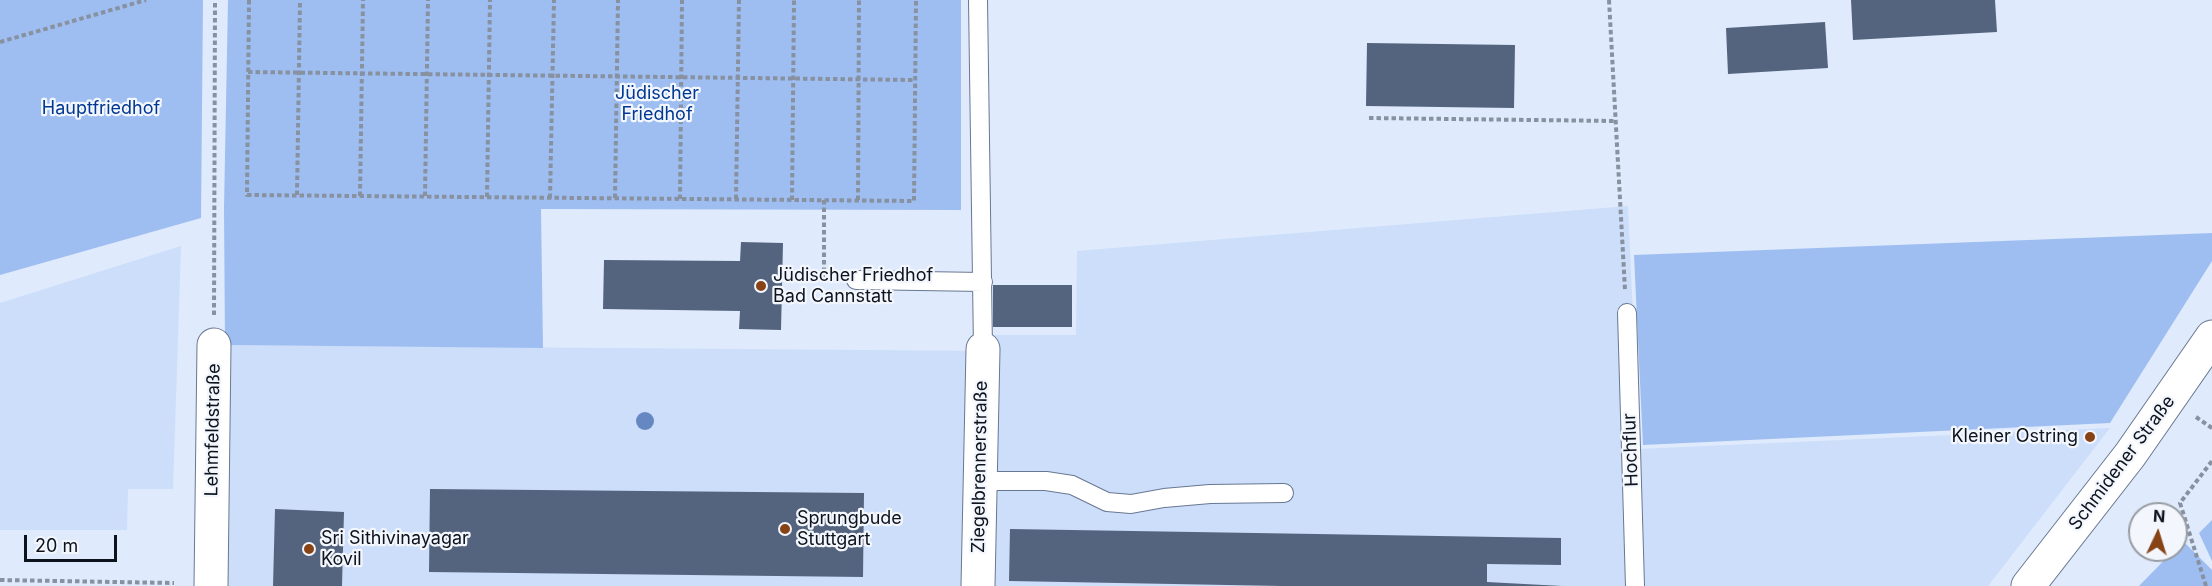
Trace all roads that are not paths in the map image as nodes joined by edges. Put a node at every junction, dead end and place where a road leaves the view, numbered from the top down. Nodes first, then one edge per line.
1 (978, 0) edge
2 (856, 280) road end
3 (982, 282) junction
4 (1627, 313) road end
5 (2212, 337) edge
6 (214, 345) road end
7 (983, 349) joint
8 (980, 481) junction
9 (1284, 493) dead end
10 (211, 586) edge
11 (978, 586) edge
12 (1635, 586) edge
13 (2028, 586) edge

1 - 3 lane
2 - 3 lane
3 - 7 lane
4 - 12 lane, Hochflur
5 - 13 street, Schmidener Straße
6 - 10 street, Lehmfeldstraße
7 - 8 street, Ziegelbrennerstraße
8 - 9 lane
8 - 11 street, Ziegelbrennerstraße

